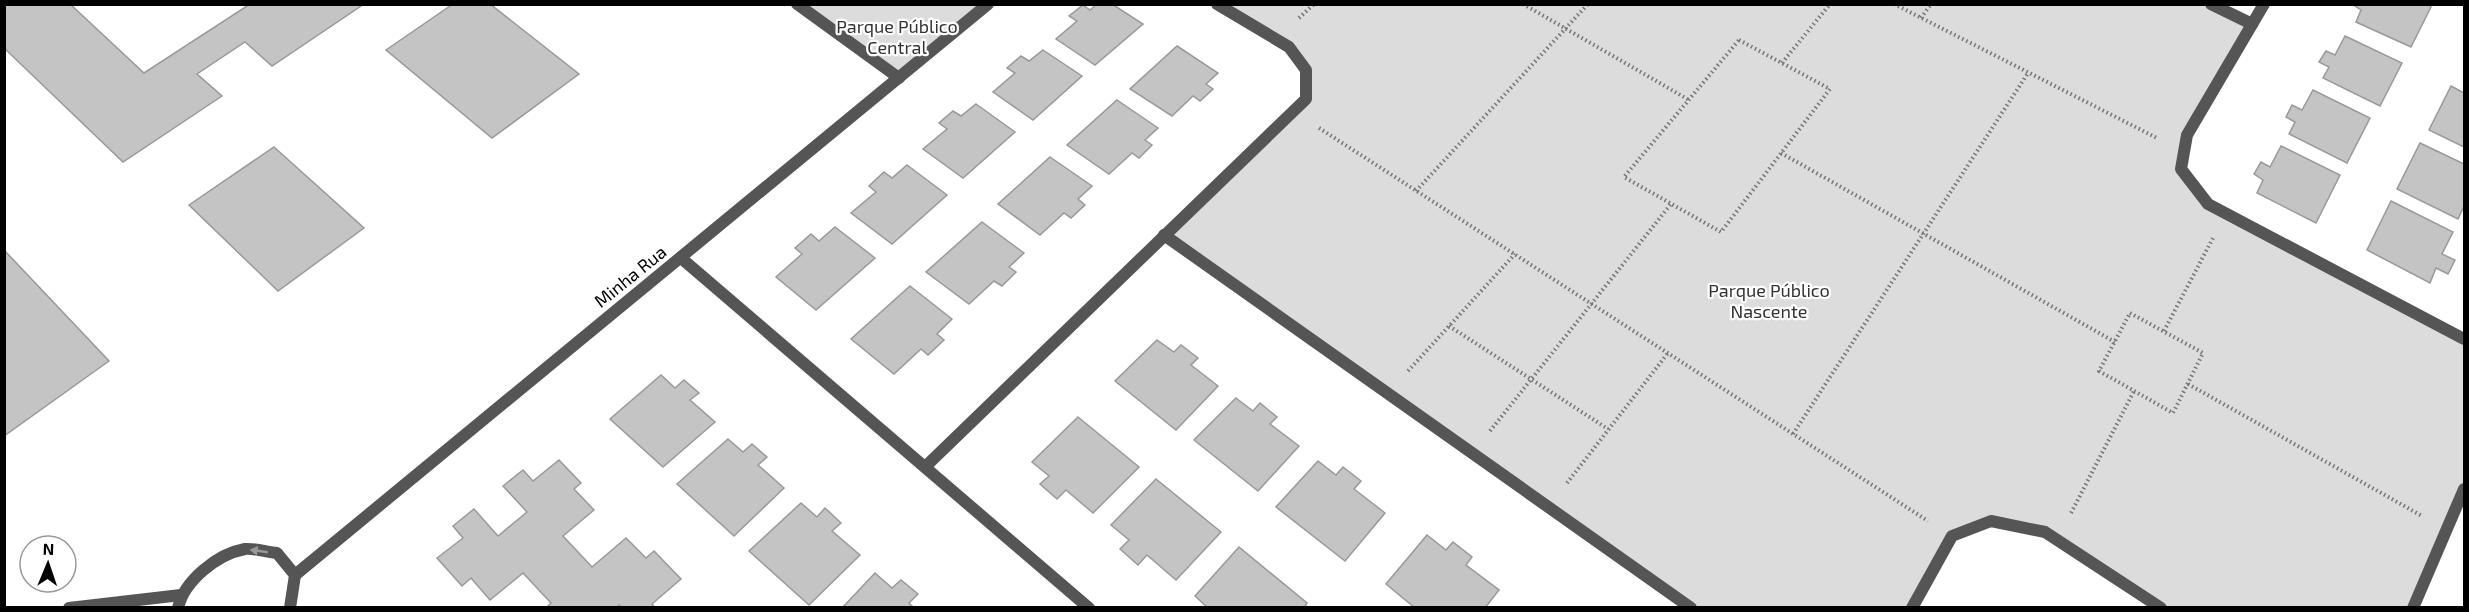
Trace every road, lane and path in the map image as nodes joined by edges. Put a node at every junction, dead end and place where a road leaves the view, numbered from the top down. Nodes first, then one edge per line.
1 (797, 4) edge
2 (988, 4) edge
3 (1217, 4) edge
4 (1523, 4) edge
5 (1587, 4) edge
6 (1830, 4) edge
7 (1894, 4) edge
8 (1931, 4) edge
9 (2211, 4) edge
10 (2264, 4) edge
11 (1921, 18) junction
12 (2252, 24) junction
13 (1565, 29) junction
14 (1782, 63) junction
15 (2028, 73) junction
16 (899, 78) junction
17 (1689, 100) junction
18 (1293, 111) junction
19 (2184, 152) junction
20 (1781, 153) junction
21 (1416, 191) junction
22 (1671, 204) junction
23 (2226, 213) junction
24 (1924, 233) junction
25 (1164, 236) junction
26 (1515, 254) junction
27 (681, 258) junction
28 (1592, 304) junction
29 (1449, 326) junction
30 (2164, 332) junction
31 (2464, 339) edge
32 (2115, 342) junction
33 (1668, 353) junction
34 (1531, 379) junction
35 (2188, 384) junction
36 (2134, 391) junction
37 (1388, 393) junction
38 (1608, 429) junction
39 (1794, 434) junction
40 (1473, 453) junction
41 (925, 467) junction
42 (2464, 489) edge
43 (1549, 507) junction
44 (2446, 530) junction
45 (1952, 536) junction
46 (2057, 540) junction
47 (295, 576) junction
48 (179, 602) edge
49 (69, 608) edge
50 (290, 608) edge
51 (1089, 608) edge
52 (1691, 608) edge
53 (1912, 608) edge
54 (2161, 608) edge
55 (2413, 608) edge

1 - 16 street
2 - 16 street, Minha Rua
3 - 18 street
4 - 13 path
5 - 13 path
6 - 14 path
7 - 11 path
8 - 11 path
9 - 12 street
10 - 12 street
11 - 15 path
12 - 19 street
13 - 17 path
13 - 21 path
14 - 17 path
14 - 20 path
15 - 19 path
15 - 24 path
16 - 27 street, Minha Rua
17 - 22 path
18 - 21 path
18 - 25 street
19 - 23 street
20 - 22 path
20 - 24 path
21 - 26 path
22 - 28 path
23 - 30 path
23 - 31 street
24 - 32 path
24 - 39 path
25 - 37 street
25 - 41 street
26 - 28 path
26 - 29 path
27 - 41 street
27 - 47 street, Minha Rua
28 - 33 path
28 - 34 path
29 - 34 path
29 - 37 path
30 - 32 path
30 - 35 path
32 - 36 path
33 - 38 path
33 - 39 path
34 - 38 path
34 - 40 path
35 - 36 path
35 - 44 path
36 - 46 path
37 - 40 street
38 - 43 path
39 - 45 path
40 - 43 street
41 - 51 street
42 - 44 street
43 - 52 street
44 - 55 street
45 - 46 street
45 - 53 street
46 - 54 street
47 -> 48 street
47 - 50 street
48 - 49 street

